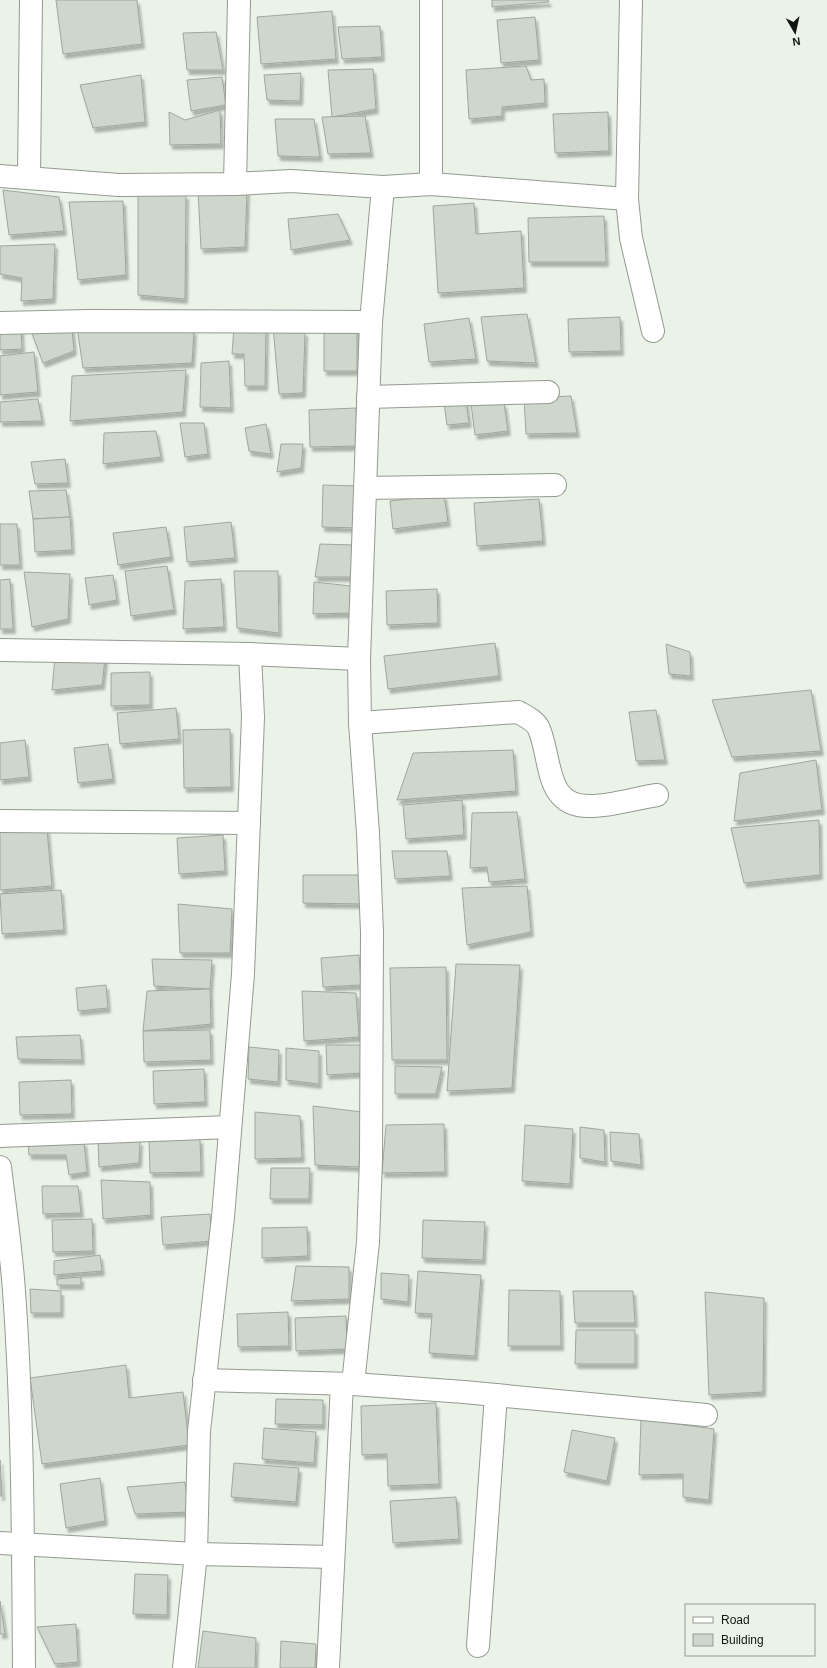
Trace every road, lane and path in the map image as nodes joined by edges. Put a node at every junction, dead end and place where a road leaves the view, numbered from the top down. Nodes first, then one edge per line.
1 (31, 0) edge
2 (239, 0) edge
3 (431, 0) edge
4 (631, 0) edge
5 (0, 176) edge
6 (29, 177) junction
7 (235, 184) junction
8 (431, 184) junction
9 (383, 187) junction
10 (627, 199) junction
11 (371, 322) junction
12 (0, 323) edge
13 (653, 331) dead end
14 (548, 392) dead end
15 (368, 397) junction
16 (555, 485) dead end
17 (365, 488) junction
18 (0, 650) edge
19 (250, 654) junction
20 (359, 659) junction
21 (360, 723) junction
22 (657, 795) dead end
23 (0, 821) edge
24 (249, 823) junction
25 (230, 1127) junction
26 (0, 1136) edge
27 (0, 1167) edge
28 (9, 1361) edge
29 (204, 1380) junction
30 (347, 1384) junction
31 (496, 1395) junction
32 (706, 1414) dead end
33 (0, 1543) edge
34 (23, 1545) junction
35 (196, 1554) junction
36 (333, 1557) junction
37 (478, 1646) dead end
38 (24, 1668) edge
39 (184, 1668) edge
40 (328, 1668) edge

1 - 6 street
2 - 7 street
3 - 8 street
4 - 10 street
5 - 6 street
6 - 7 street
7 - 9 street
8 - 9 street
8 - 10 street
9 - 11 street
10 - 13 street
11 - 12 street
11 - 15 street
14 - 15 street
15 - 17 street
16 - 17 street
17 - 20 street
18 - 19 street
19 - 20 street
19 - 24 street
20 - 21 street
21 - 22 street
21 - 30 street
23 - 24 street
24 - 25 street
25 - 26 street
25 - 29 street
27 - 28 street
28 - 34 street
29 - 30 street
29 - 35 street
30 - 31 street
30 - 36 street
31 - 32 street
31 - 37 street
33 - 34 street
34 - 35 street
34 - 38 street
35 - 36 street
35 - 39 street
36 - 40 street

